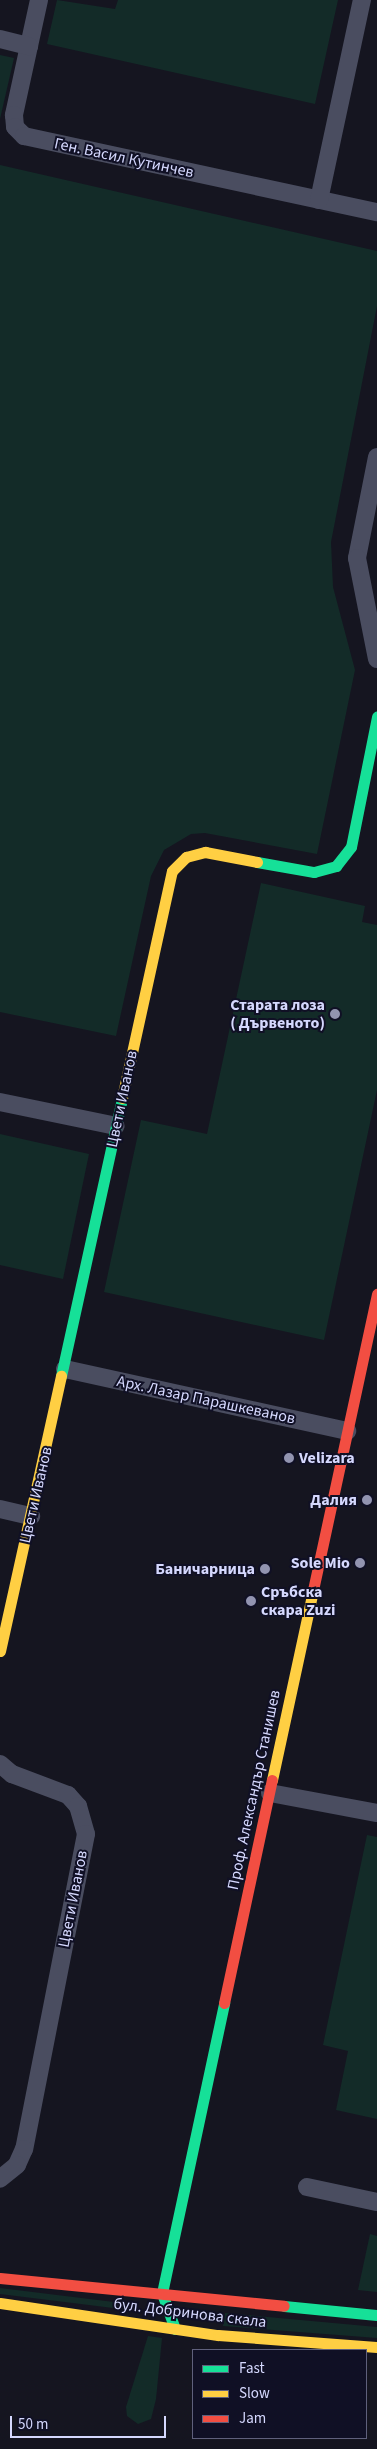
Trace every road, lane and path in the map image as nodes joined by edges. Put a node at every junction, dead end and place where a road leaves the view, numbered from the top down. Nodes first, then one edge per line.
1 (39, 0) edge
2 (362, 0) edge
3 (0, 39) edge
4 (29, 46) junction
5 (319, 200) junction
6 (377, 212) edge
7 (377, 457) edge
8 (377, 659) edge
9 (377, 717) edge
10 (0, 1102) edge
11 (116, 1126) junction
12 (377, 1294) edge
13 (65, 1368) junction
14 (348, 1431) junction
15 (0, 1509) edge
16 (31, 1516) junction
17 (0, 1651) edge
18 (0, 1764) edge
19 (270, 1793) junction
20 (377, 1813) edge
21 (0, 2179) edge
22 (308, 2187) dead end
23 (377, 2202) edge
24 (0, 2278) edge
25 (162, 2293) junction
26 (0, 2303) edge
27 (377, 2315) edge
28 (129, 2323) junction
29 (174, 2329) junction
30 (377, 2347) edge

1 - 4 street, Ген. Васил Кутинчев
2 - 5 street
3 - 4 street
4 - 5 street, Ген. Васил Кутинчев
5 - 6 street, Ген. Васил Кутинчев
7 - 8 street
9 - 11 street, Цвети Иванов
10 - 11 street
11 - 13 street, Цвети Иванов
12 - 14 street, Проф. Александър Станишев
13 - 14 street, Арх. Лазар Парашкеванов
13 - 16 street, Цвети Иванов
14 - 19 street, Проф. Александър Станишев
15 - 16 street
16 - 17 street, Цвети Иванов
18 - 21 street, Цвети Иванов
19 - 20 street
19 - 25 street, Проф. Александър Станишев
22 - 23 street
24 - 25 street, бул. Добринова скала
25 - 27 street, бул. Добринова скала
25 - 28 street
25 - 29 street
26 - 28 street, бул. Добринова скала
28 - 29 street, бул. Добринова скала
29 - 30 street, бул. Добринова скала

